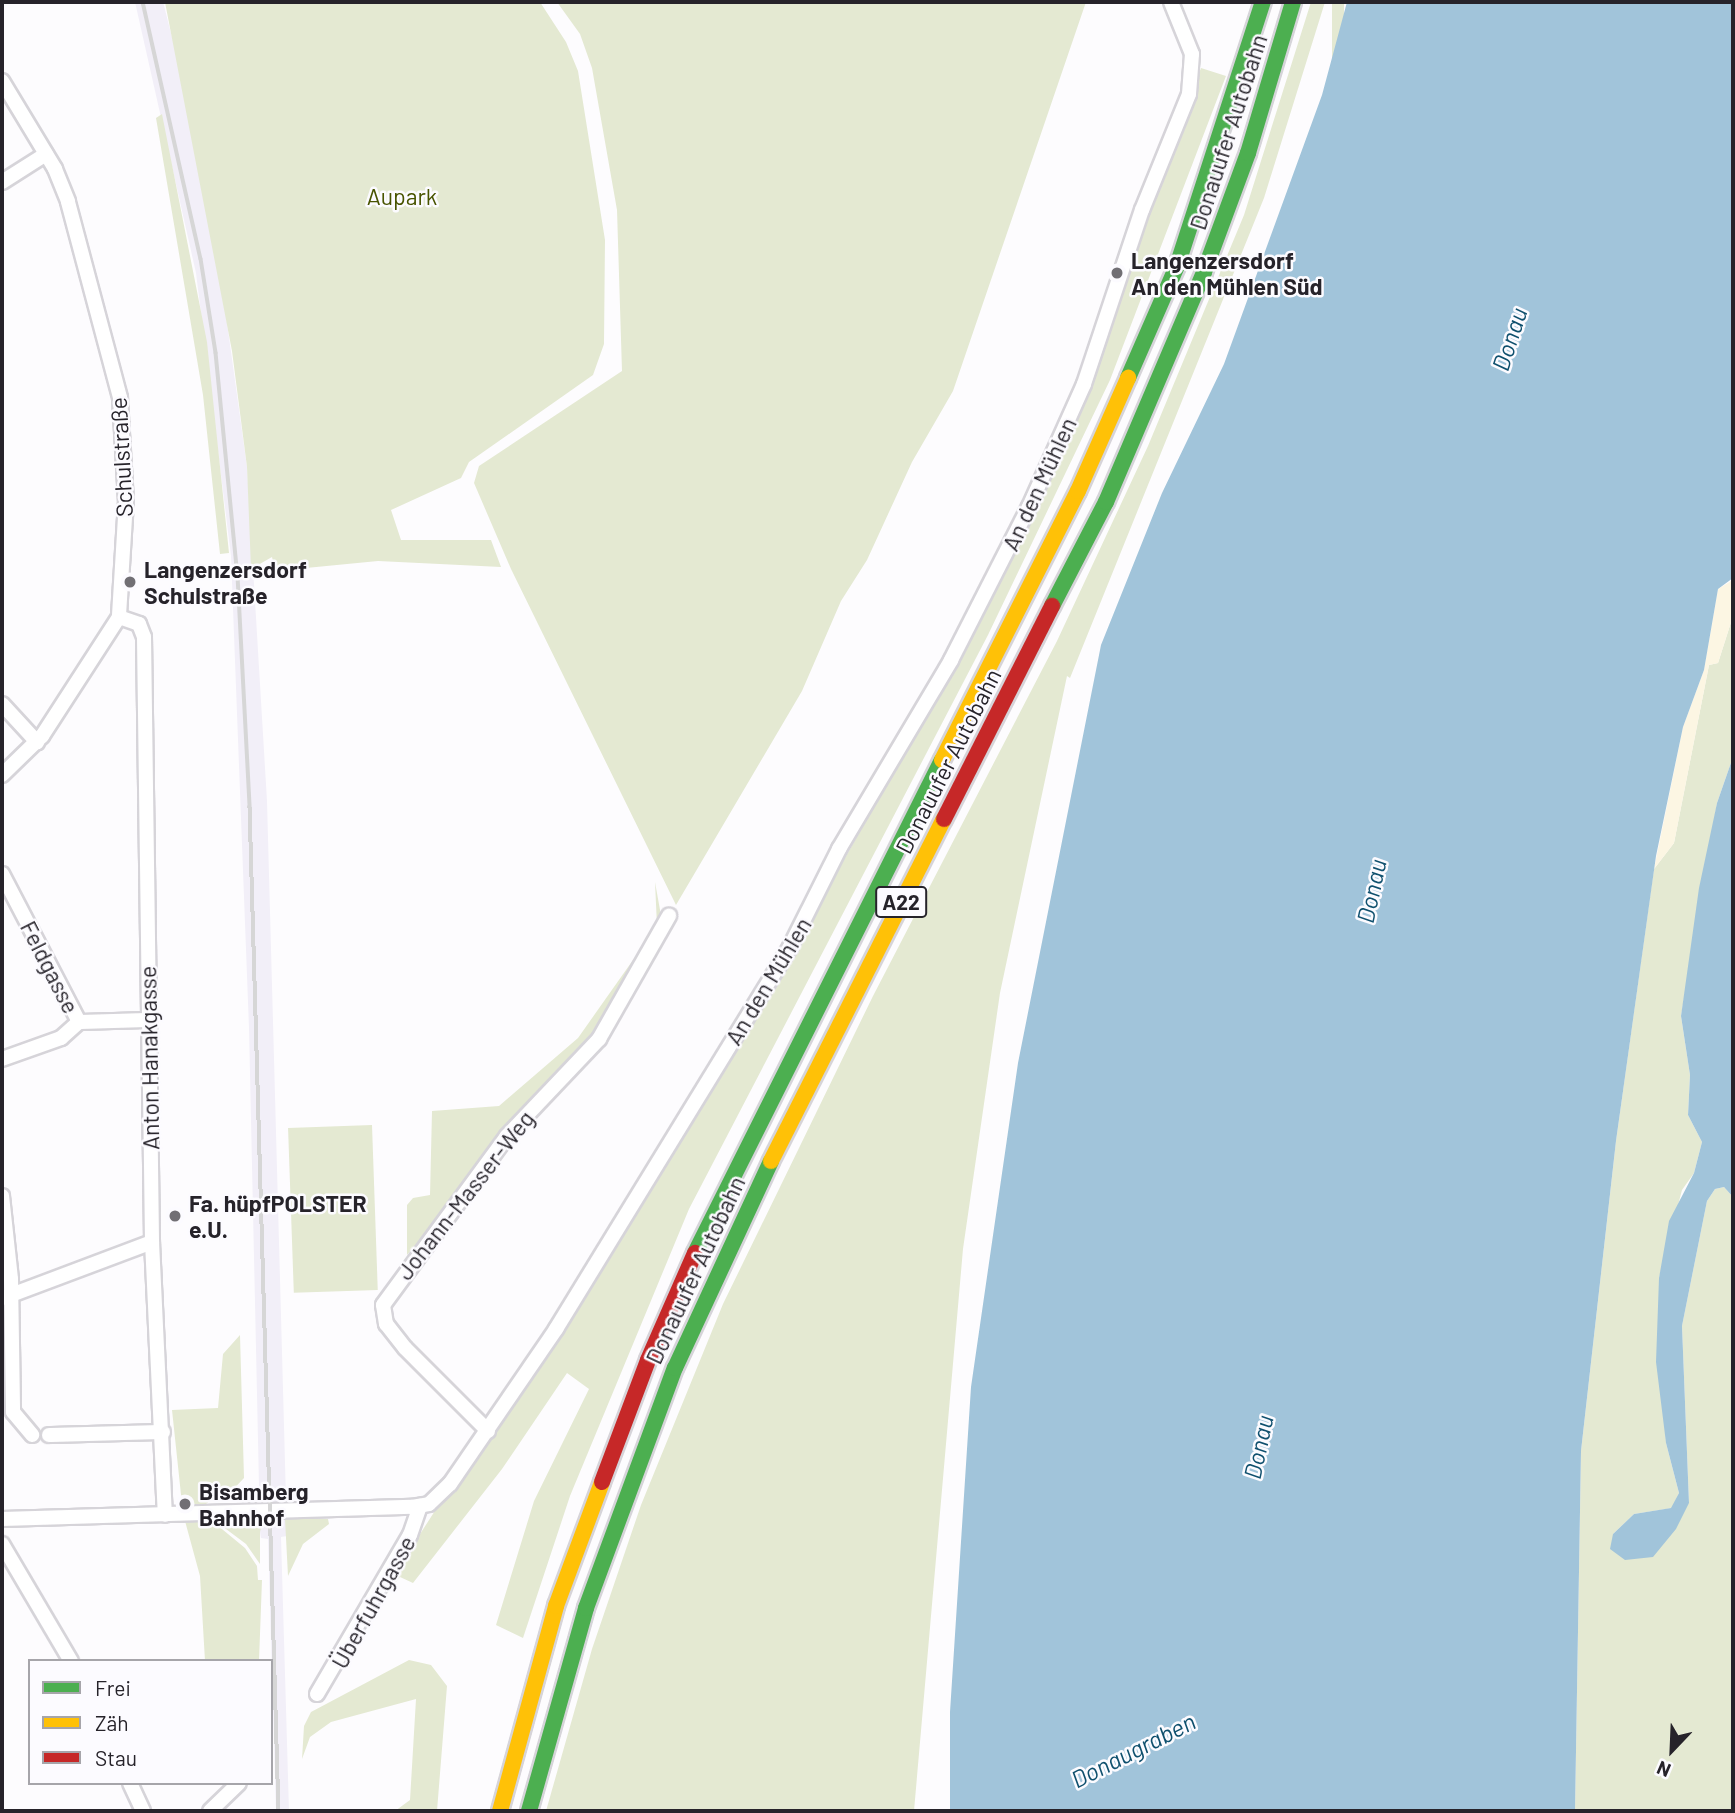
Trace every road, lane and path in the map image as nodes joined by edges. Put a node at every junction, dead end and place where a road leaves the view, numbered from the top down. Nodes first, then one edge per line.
1 (1171, 2) edge
2 (1263, 2) edge
3 (1293, 2) edge
4 (2, 81) edge
5 (46, 154) junction
6 (2, 182) edge
7 (119, 617) junction
8 (2, 704) edge
9 (37, 742) junction
10 (2, 775) edge
11 (2, 874) edge
12 (669, 916) dead end
13 (148, 1020) junction
14 (79, 1022) junction
15 (2, 1059) edge
16 (2, 1196) edge
17 (152, 1242) junction
18 (6, 1296) edge
19 (488, 1431) junction
20 (163, 1432) junction
21 (32, 1435) dead end
22 (49, 1436) dead end
23 (420, 1506) junction
24 (165, 1515) junction
25 (2, 1519) edge
26 (2, 1544) edge
27 (70, 1659) edge
28 (317, 1694) dead end
29 (131, 1785) edge
30 (237, 1785) edge
31 (143, 1811) edge
32 (211, 1811) edge
33 (500, 1811) edge
34 (530, 1811) edge

1 - 19 street, An den Mühlen
2 - 33 highway, Donauufer Autobahn / A22
3 - 34 highway, Donauufer Autobahn / A22
4 - 5 street, Schulstraße
5 - 6 street
5 - 7 street, Schulstraße
7 - 9 street, Schulstraße
7 - 13 street, Anton Hanakgasse
8 - 9 street
9 - 10 street, Schulstraße
11 - 14 street, Feldgasse
12 - 19 street, Johann-Masser-Weg
13 - 14 street
13 - 17 street, Anton Hanakgasse
14 - 15 street
16 - 18 street
17 - 18 street
17 - 20 street, Anton Hanakgasse
18 - 21 street
19 - 23 street, An den Mühlen
20 - 22 street
20 - 24 street, Anton Hanakgasse
23 - 24 street
23 - 28 street, Überfuhrgasse
24 - 25 street
26 - 27 street
29 - 31 street
30 - 32 street

